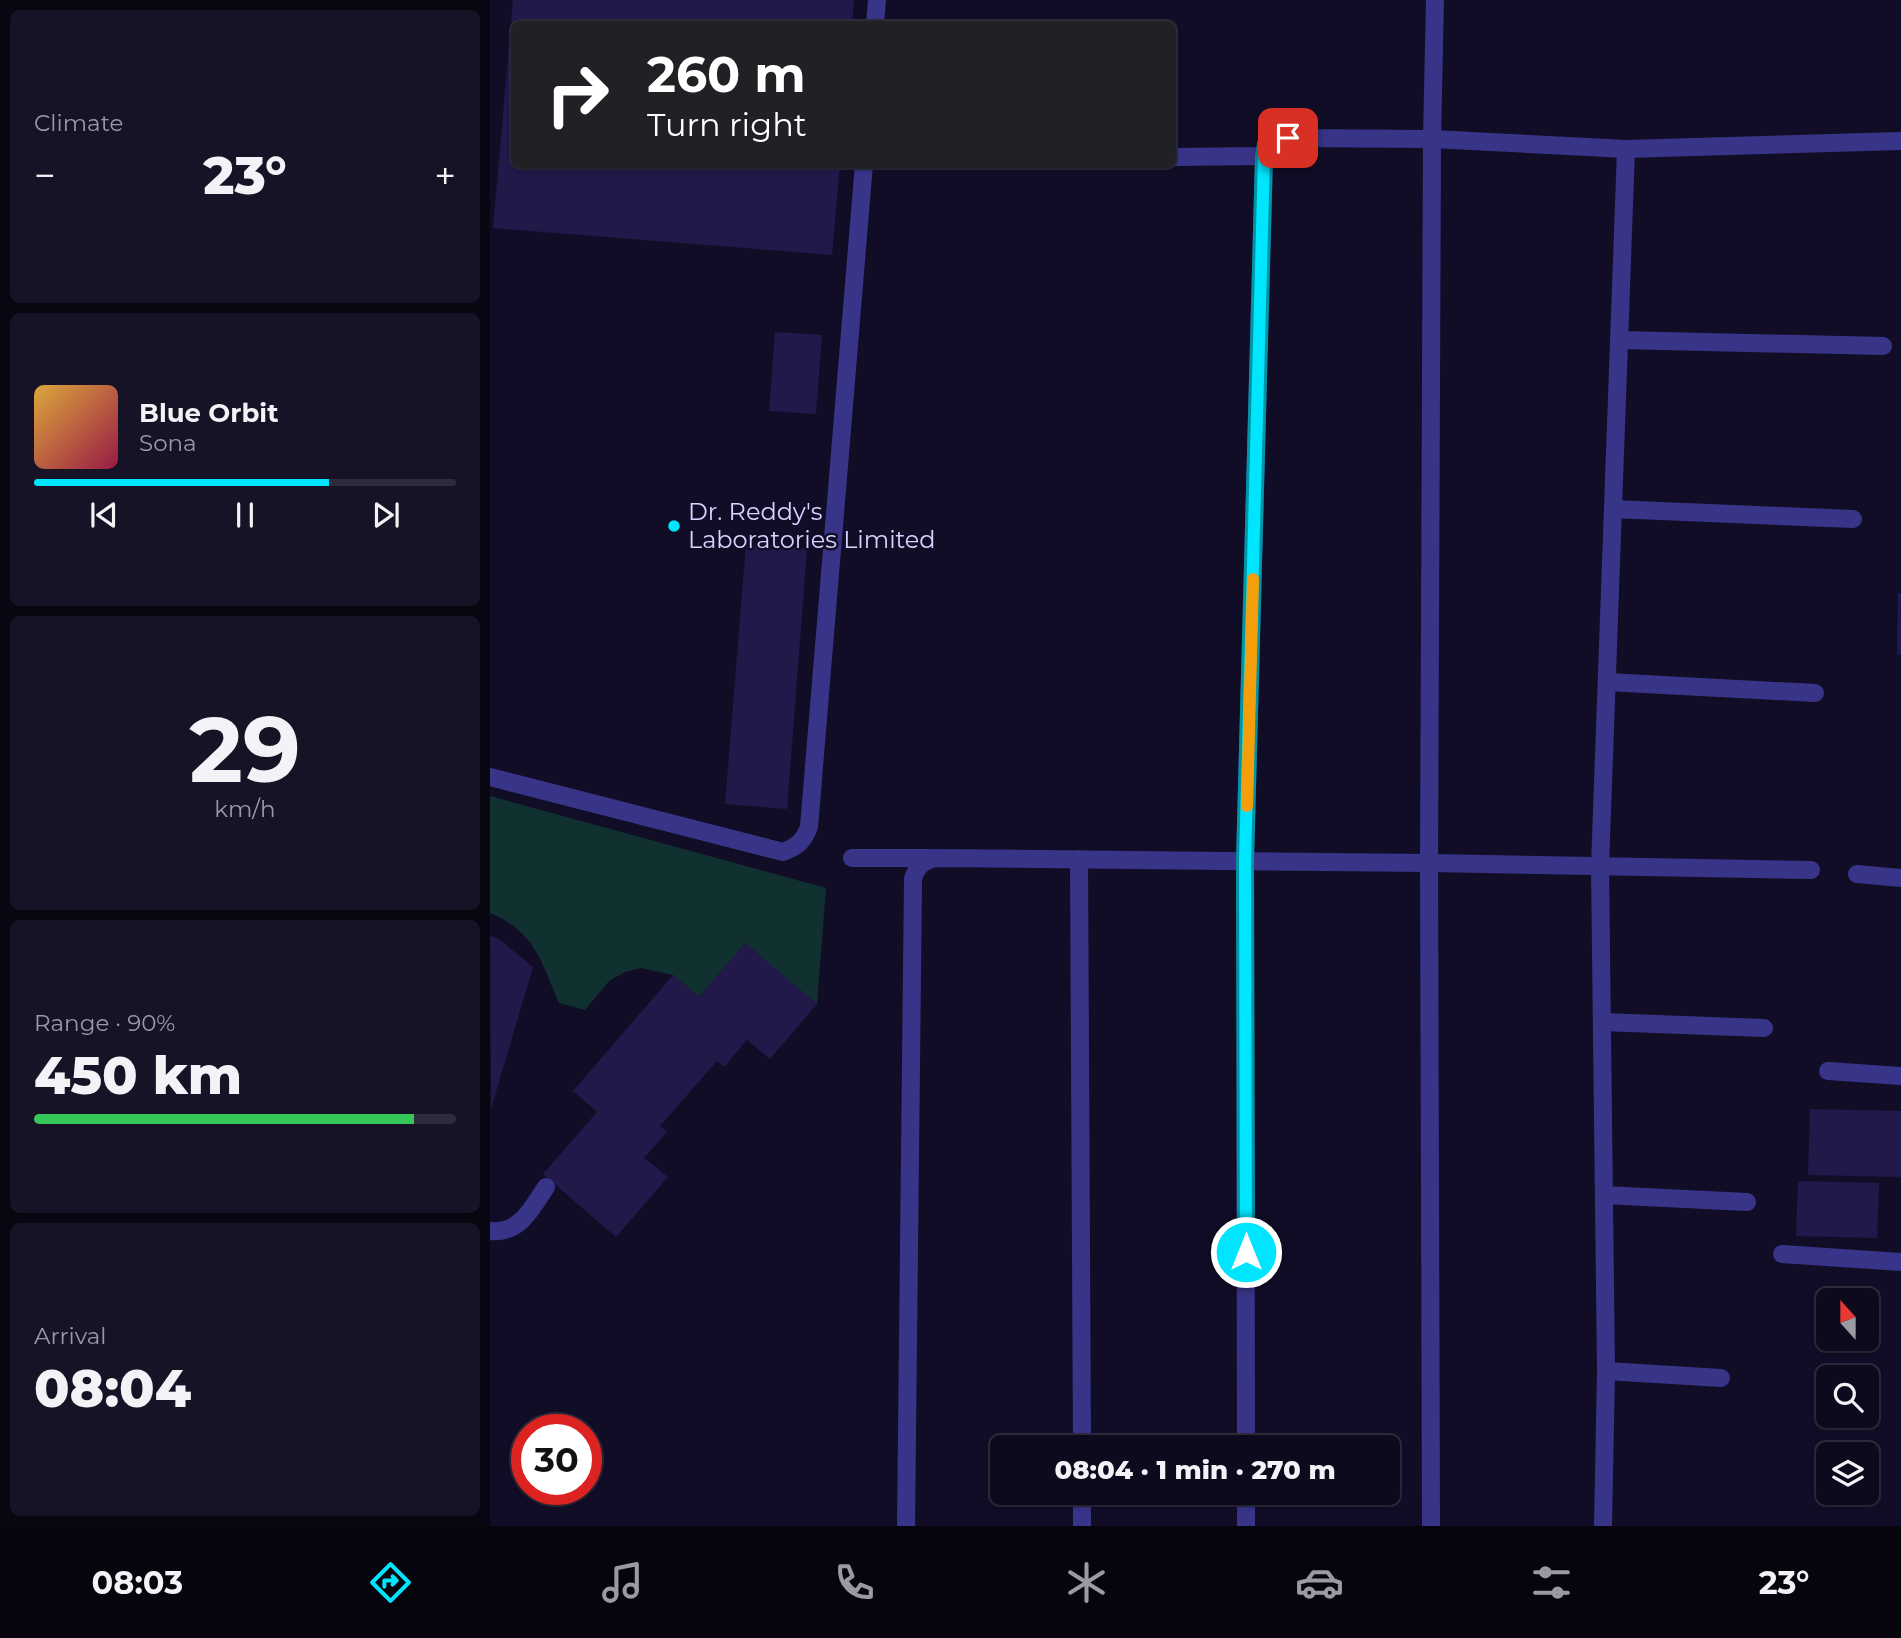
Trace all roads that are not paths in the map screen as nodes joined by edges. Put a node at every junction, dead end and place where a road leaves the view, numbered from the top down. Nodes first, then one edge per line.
1 (877, 0) edge
2 (1435, 0) edge
3 (875, 21) edge
4 (1432, 139) junction
5 (1901, 141) edge
6 (1626, 149) junction
7 (1264, 156) junction
8 (1176, 157) edge
9 (863, 168) edge
10 (1619, 340) junction
11 (1883, 346) dead end
12 (1613, 509) junction
13 (1853, 519) dead end
14 (1607, 682) junction
15 (1815, 693) dead end
16 (490, 777) edge
17 (852, 858) dead end
18 (935, 858) junction
19 (1079, 859) junction
20 (1245, 861) junction
21 (1429, 863) junction
22 (1600, 866) junction
23 (1811, 870) dead end
24 (1857, 874) dead end
25 (1901, 878) edge
26 (1602, 1022) junction
27 (1764, 1028) dead end
28 (1828, 1071) dead end
29 (1901, 1076) edge
30 (547, 1187) dead end
31 (1604, 1195) junction
32 (1747, 1202) dead end
33 (490, 1231) edge
34 (1782, 1254) dead end
35 (1901, 1262) edge
36 (1606, 1371) junction
37 (1721, 1378) dead end
38 (1082, 1435) edge
39 (1246, 1435) edge
40 (1082, 1505) edge
41 (1246, 1505) edge
42 (906, 1526) edge
43 (1082, 1526) edge
44 (1246, 1526) edge
45 (1431, 1526) edge
46 (1603, 1526) edge

1 - 3 street
2 - 4 street
4 - 6 street
4 - 7 street
4 - 21 street
5 - 6 street
6 - 10 street
7 - 8 street
7 - 20 street
9 - 16 street
10 - 11 street
10 - 12 street
12 - 13 street
12 - 14 street
14 - 15 street
14 - 22 street
17 - 18 street
18 - 19 street
18 - 42 street
19 - 20 street
19 - 38 street
20 - 21 street
20 - 39 street
21 - 22 street
21 - 45 street
22 - 23 street
22 - 26 street
24 - 25 street
26 - 27 street
26 - 31 street
28 - 29 street
30 - 33 street
31 - 32 street
31 - 36 street
34 - 35 street
36 - 37 street
36 - 46 street
40 - 43 street
41 - 44 street

